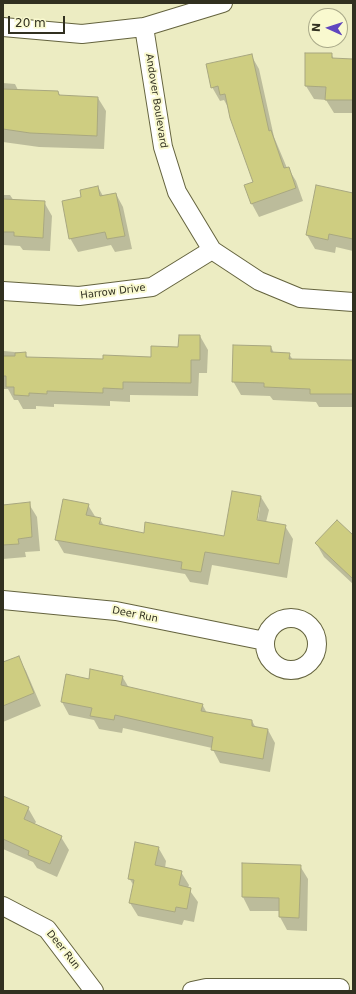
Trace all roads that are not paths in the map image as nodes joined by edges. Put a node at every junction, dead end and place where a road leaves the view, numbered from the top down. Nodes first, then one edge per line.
1 (223, 3) edge
2 (3, 27) edge
3 (144, 27) junction
4 (212, 250) junction
5 (3, 291) edge
6 (353, 302) edge
7 (3, 600) edge
8 (265, 641) dead end
9 (3, 906) edge
10 (340, 988) dead end
11 (94, 991) edge
12 (192, 991) edge

1 - 3 street
2 - 3 street
3 - 4 street, Andover Boulevard
4 - 5 street, Harrow Drive
4 - 6 street, Andover Boulevard
7 - 8 street, Deer Run
9 - 11 street, Deer Run
10 - 12 street

